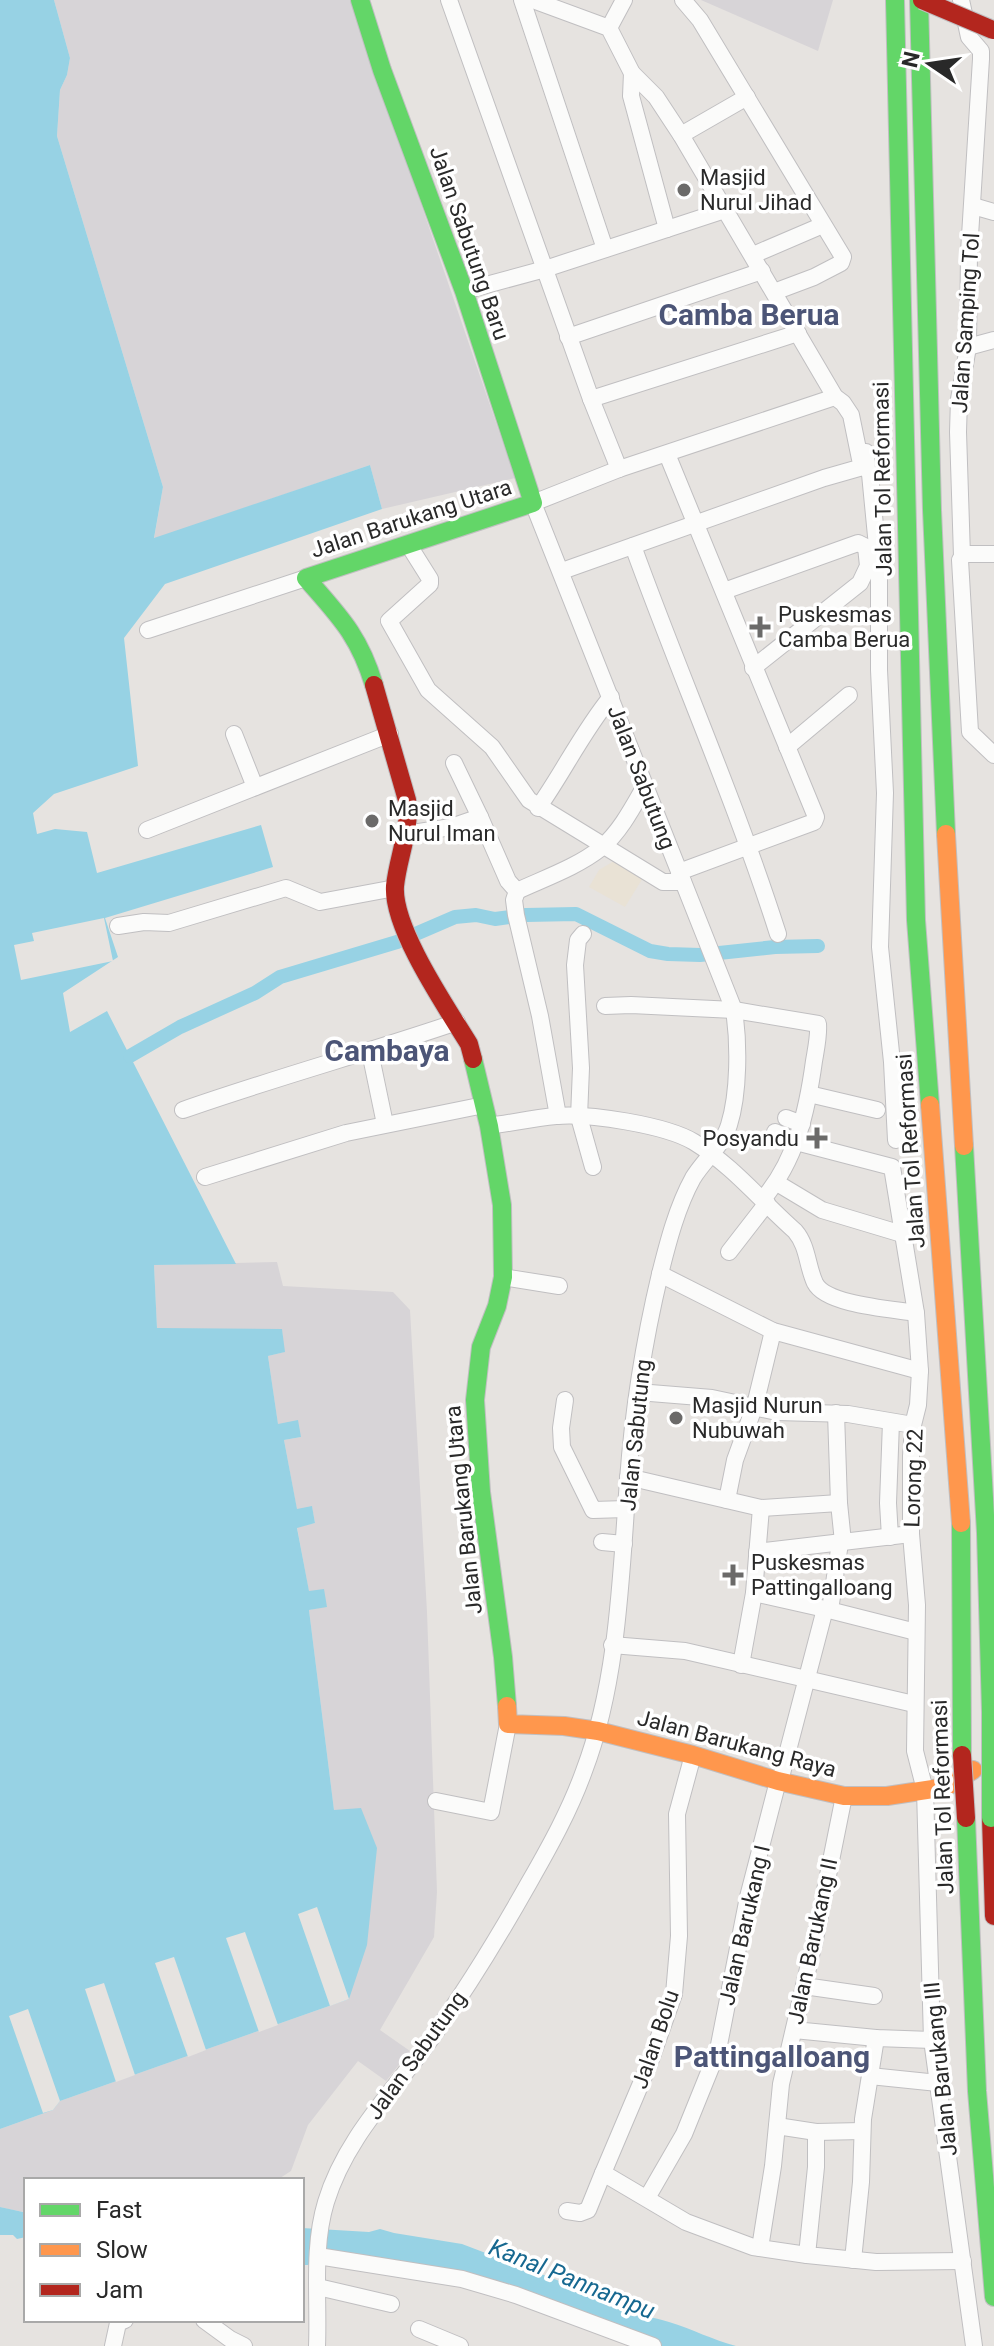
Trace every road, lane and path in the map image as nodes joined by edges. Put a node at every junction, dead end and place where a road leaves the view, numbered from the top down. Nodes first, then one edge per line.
1 (360, 0) edge
2 (449, 0) edge
3 (522, 0) edge
4 (533, 0) edge
5 (624, 0) edge
6 (683, 0) edge
7 (876, 0) edge
8 (895, 0) edge
9 (921, 0) edge
10 (961, 0) edge
11 (609, 28) junction
12 (993, 30) edge
13 (632, 73) junction
14 (747, 97) junction
15 (681, 135) junction
16 (973, 206) junction
17 (725, 210) junction
18 (994, 212) edge
19 (816, 228) dead end
20 (667, 229) junction
21 (605, 249) junction
22 (753, 255) junction
23 (545, 269) junction
24 (762, 271) junction
25 (464, 291) junction
26 (774, 292) junction
27 (798, 333) junction
28 (568, 337) junction
29 (994, 340) edge
30 (968, 347) junction
31 (837, 398) junction
32 (591, 399) junction
33 (667, 454) junction
34 (619, 469) junction
35 (533, 503) junction
36 (906, 508) junction
37 (696, 524) junction
38 (408, 544) junction
39 (633, 546) junction
40 (994, 554) edge
41 (962, 556) junction
42 (562, 571) junction
43 (306, 578) junction
44 (724, 591) junction
45 (148, 630) dead end
46 (753, 668) junction
47 (849, 695) dead end
48 (611, 697) junction
49 (234, 734) dead end
50 (390, 734) junction
51 (787, 747) junction
52 (994, 755) edge
53 (454, 763) dead end
54 (645, 786) junction
55 (255, 787) junction
56 (538, 808) junction
57 (480, 817) junction
58 (147, 830) dead end
59 (406, 834) junction
60 (604, 846) junction
61 (750, 846) junction
62 (681, 877) junction
63 (395, 888) junction
64 (517, 891) junction
65 (118, 926) dead end
66 (583, 934) dead end
67 (778, 934) dead end
68 (605, 1006) dead end
69 (734, 1010) junction
70 (457, 1022) junction
71 (370, 1052) junction
72 (809, 1094) junction
73 (484, 1105) junction
74 (183, 1110) dead end
75 (877, 1110) dead end
76 (558, 1116) junction
77 (579, 1117) junction
78 (385, 1124) junction
79 (489, 1126) junction
80 (775, 1132) dead end
81 (896, 1140) dead end
82 (796, 1142) junction
83 (711, 1154) junction
84 (593, 1167) dead end
85 (205, 1177) dead end
86 (777, 1183) junction
87 (769, 1206) junction
88 (902, 1234) junction
89 (729, 1252) dead end
90 (660, 1274) junction
91 (503, 1277) junction
92 (559, 1286) dead end
93 (916, 1313) junction
94 (773, 1331) junction
95 (920, 1371) junction
96 (638, 1392) junction
97 (565, 1400) dead end
98 (755, 1405) junction
99 (836, 1413) junction
100 (891, 1422) junction
101 (913, 1425) junction
102 (628, 1477) junction
103 (727, 1500) junction
104 (839, 1503) junction
105 (761, 1508) junction
106 (626, 1509) junction
107 (911, 1534) junction
108 (890, 1537) junction
109 (602, 1542) dead end
110 (842, 1543) junction
111 (624, 1544) junction
112 (757, 1552) junction
113 (754, 1593) junction
114 (828, 1609) junction
115 (916, 1632) junction
116 (612, 1645) junction
117 (741, 1665) junction
118 (809, 1679) junction
119 (914, 1704) junction
120 (508, 1724) junction
121 (598, 1731) junction
122 (693, 1755) junction
123 (994, 1756) edge
124 (779, 1781) junction
125 (925, 1790) junction
126 (844, 1796) junction
127 (436, 1801) dead end
128 (994, 1916) edge
129 (804, 1986) junction
130 (874, 1996) dead end
131 (794, 2030) junction
132 (876, 2038) junction
133 (932, 2040) junction
134 (870, 2076) junction
135 (938, 2083) junction
136 (777, 2126) junction
137 (862, 2131) junction
138 (816, 2132) junction
139 (603, 2173) junction
140 (647, 2198) junction
141 (567, 2211) dead end
142 (760, 2248) junction
143 (318, 2255) junction
144 (807, 2255) junction
145 (853, 2260) junction
146 (963, 2261) junction
147 (318, 2287) junction
148 (994, 2295) edge
149 (391, 2304) dead end
150 (120, 2322) edge
151 (207, 2322) edge
152 (419, 2329) dead end
153 (113, 2346) edge
154 (244, 2346) edge
155 (317, 2346) edge
156 (460, 2346) edge
157 (653, 2346) edge
158 (974, 2346) edge

1 - 25 main road, Jalan Sabutung Baru
2 - 23 street
3 - 21 street
4 - 11 street
5 - 11 street
6 - 14 street
7 - 36 main road
8 - 36 main road, Jalan Tol Reformasi
9 - 12 main road, bridge
9 - 128 main road, bridge
10 - 16 street, Jalan Samping Tol
11 - 13 street
13 - 15 street
13 - 20 street
14 - 15 street
14 - 26 street
15 - 17 street
16 - 18 street
16 - 30 street, Jalan Samping Tol
17 - 20 street
17 - 22 street
19 - 22 street
20 - 21 street
21 - 23 street
22 - 24 street
23 - 25 street
23 - 28 street
24 - 26 street
24 - 28 street
25 - 35 main road, Jalan Sabutung Baru
26 - 27 street
27 - 31 street
27 - 32 street
28 - 32 street
29 - 30 street
30 - 41 street, Jalan Samping Tol
31 - 33 street
31 - 37 street
31 - 81 street
32 - 34 street
33 - 34 street
33 - 37 street
34 - 35 street
35 - 38 main road, Jalan Barukang Utara
35 - 42 street, Jalan Sabutung
36 - 148 main road, Jalan Tol Reformasi, bridge
37 - 39 street
37 - 44 street
38 - 43 main road, Jalan Barukang Utara
38 - 56 street
39 - 42 street
39 - 61 street
40 - 41 street
41 - 52 street, Jalan Samping Tol
42 - 48 street, Jalan Sabutung
43 - 45 street
43 - 50 main road, Jalan Barukang Utara
44 - 46 street
44 - 46 street
46 - 51 street
47 - 51 street
48 - 54 street, Jalan Sabutung
48 - 56 street
49 - 55 street
50 - 55 street
50 - 59 main road, Jalan Barukang Utara
51 - 61 street
53 - 57 street
54 - 60 street
54 - 62 street, Jalan Sabutung
55 - 58 street
56 - 60 street
57 - 59 street
57 - 64 street
59 - 63 main road, Jalan Barukang Utara
60 - 62 street
60 - 64 street
61 - 62 street
61 - 67 street
62 - 69 street, Jalan Sabutung
63 - 65 street
63 - 70 main road, Jalan Barukang Utara
64 - 76 street
66 - 77 street
68 - 69 street
69 - 72 street
69 - 83 street, Jalan Sabutung
70 - 71 street
70 - 73 main road, Jalan Barukang Utara
71 - 74 street
71 - 78 street
72 - 75 street
72 - 82 street
73 - 78 street
73 - 79 main road, Jalan Barukang Utara
76 - 77 street
76 - 79 street
77 - 83 street
77 - 84 street
78 - 85 street
79 - 91 main road, Jalan Barukang Utara
80 - 82 street
82 - 86 street
82 - 88 street, Lorong 22
83 - 87 street
83 - 90 street, Jalan Sabutung
86 - 87 street
86 - 88 street
87 - 89 street
87 - 93 street
88 - 93 street, Lorong 22
90 - 94 street
90 - 96 street, Jalan Sabutung
91 - 92 street
91 - 120 main road, Jalan Barukang Utara
93 - 95 street, Lorong 22
94 - 95 street
94 - 98 street
95 - 101 street, Lorong 22
96 - 98 street
96 - 102 street, Jalan Sabutung
97 - 106 street
98 - 99 street
98 - 103 street
99 - 100 street
99 - 104 street, Jalan Barukang I
100 - 101 street
100 - 108 street
101 - 107 street, Lorong 22
102 - 103 street
102 - 106 street, Jalan Sabutung
103 - 105 street
104 - 105 street
104 - 110 street, Jalan Barukang I
105 - 112 street
106 - 111 street, Jalan Sabutung
107 - 108 street
107 - 115 street, Lorong 22
108 - 110 street
109 - 111 street
110 - 112 street
110 - 114 street, Jalan Barukang I
111 - 116 street, Jalan Sabutung
112 - 113 street
113 - 114 street
113 - 117 street
114 - 115 street
114 - 118 street, Jalan Barukang I
115 - 119 street, Lorong 22
116 - 117 street
116 - 121 street, Jalan Sabutung
117 - 118 street
118 - 119 street
118 - 124 street, Jalan Barukang I
119 - 125 street, Lorong 22
120 - 121 main road, Jalan Barukang Raya
120 - 127 street
121 - 122 main road, Jalan Barukang Raya
121 - 143 street, Jalan Sabutung
122 - 124 main road, Jalan Barukang Raya
122 - 139 street, Jalan Bolu
123 - 125 main road, Jalan Barukang Raya
124 - 126 main road, Jalan Barukang Raya
124 - 140 street, Jalan Barukang I
125 - 126 main road, Jalan Barukang Raya
125 - 133 street, Jalan Barukang III
126 - 129 street, Jalan Barukang II
129 - 130 street
129 - 131 street, Jalan Barukang II
131 - 132 street
131 - 136 street, Jalan Barukang II
132 - 133 street
132 - 134 street
133 - 135 street, Jalan Barukang III
134 - 135 street
134 - 137 street
135 - 146 street, Jalan Barukang III
136 - 138 street
136 - 142 street, Jalan Barukang II
137 - 138 street
137 - 145 street
138 - 144 street
139 - 140 street
139 - 141 street, Jalan Bolu
140 - 142 street
142 - 144 street
143 - 147 street, Jalan Sabutung
143 - 157 street
144 - 145 street
145 - 146 street
146 - 158 street, Jalan Barukang III
147 - 149 street
147 - 155 street, Jalan Sabutung
150 - 153 street
151 - 154 street
152 - 156 street

